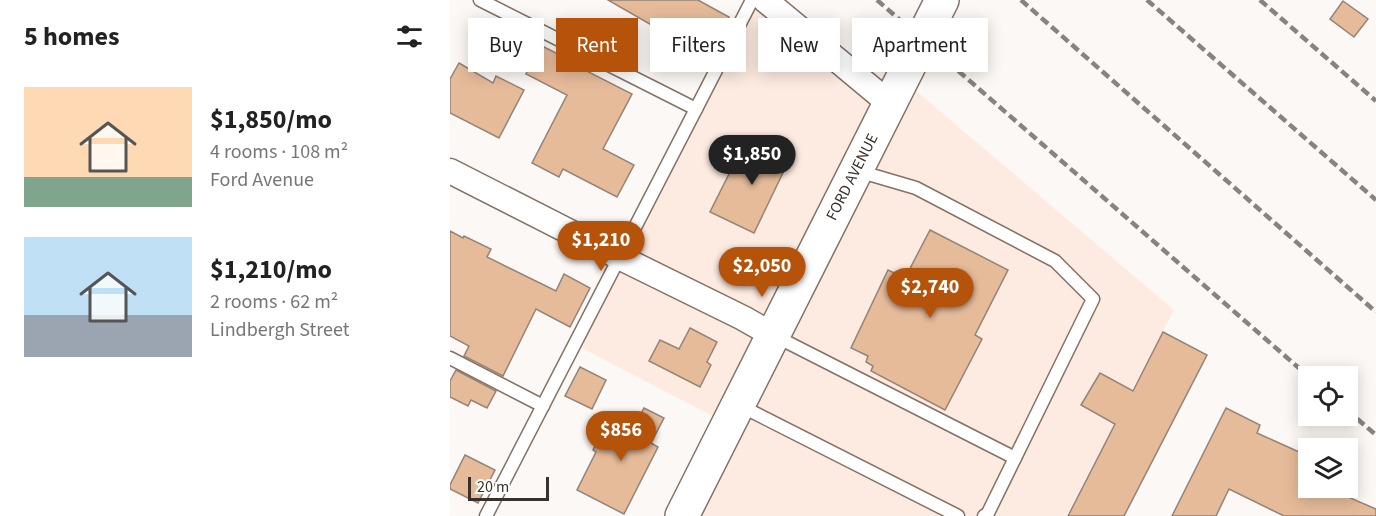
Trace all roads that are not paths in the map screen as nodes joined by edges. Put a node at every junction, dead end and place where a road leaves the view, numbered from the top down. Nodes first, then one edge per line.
1 (480, 0) edge
2 (752, 0) edge
3 (765, 0) edge
4 (942, 0) edge
5 (889, 103) junction
6 (696, 110) junction
7 (855, 170) junction
8 (450, 171) edge
9 (619, 257) junction
10 (773, 335) junction
11 (450, 358) edge
12 (738, 404) junction
13 (543, 406) junction
14 (1015, 458) junction
15 (486, 516) edge
16 (681, 516) edge
17 (957, 516) edge
18 (984, 516) edge

1 - 6 lane
2 - 6 lane
3 - 5 street
4 - 5 main road, FORD AVENUE
5 - 7 main road, FORD AVENUE
6 - 9 lane
7 - 10 main road, FORD AVENUE
7 - 14 lane
8 - 9 street
9 - 10 street
9 - 13 lane
10 - 12 main road, FORD AVENUE
10 - 14 lane
11 - 13 lane
12 - 16 main road, FORD AVENUE
12 - 17 lane
13 - 15 lane
14 - 18 lane

